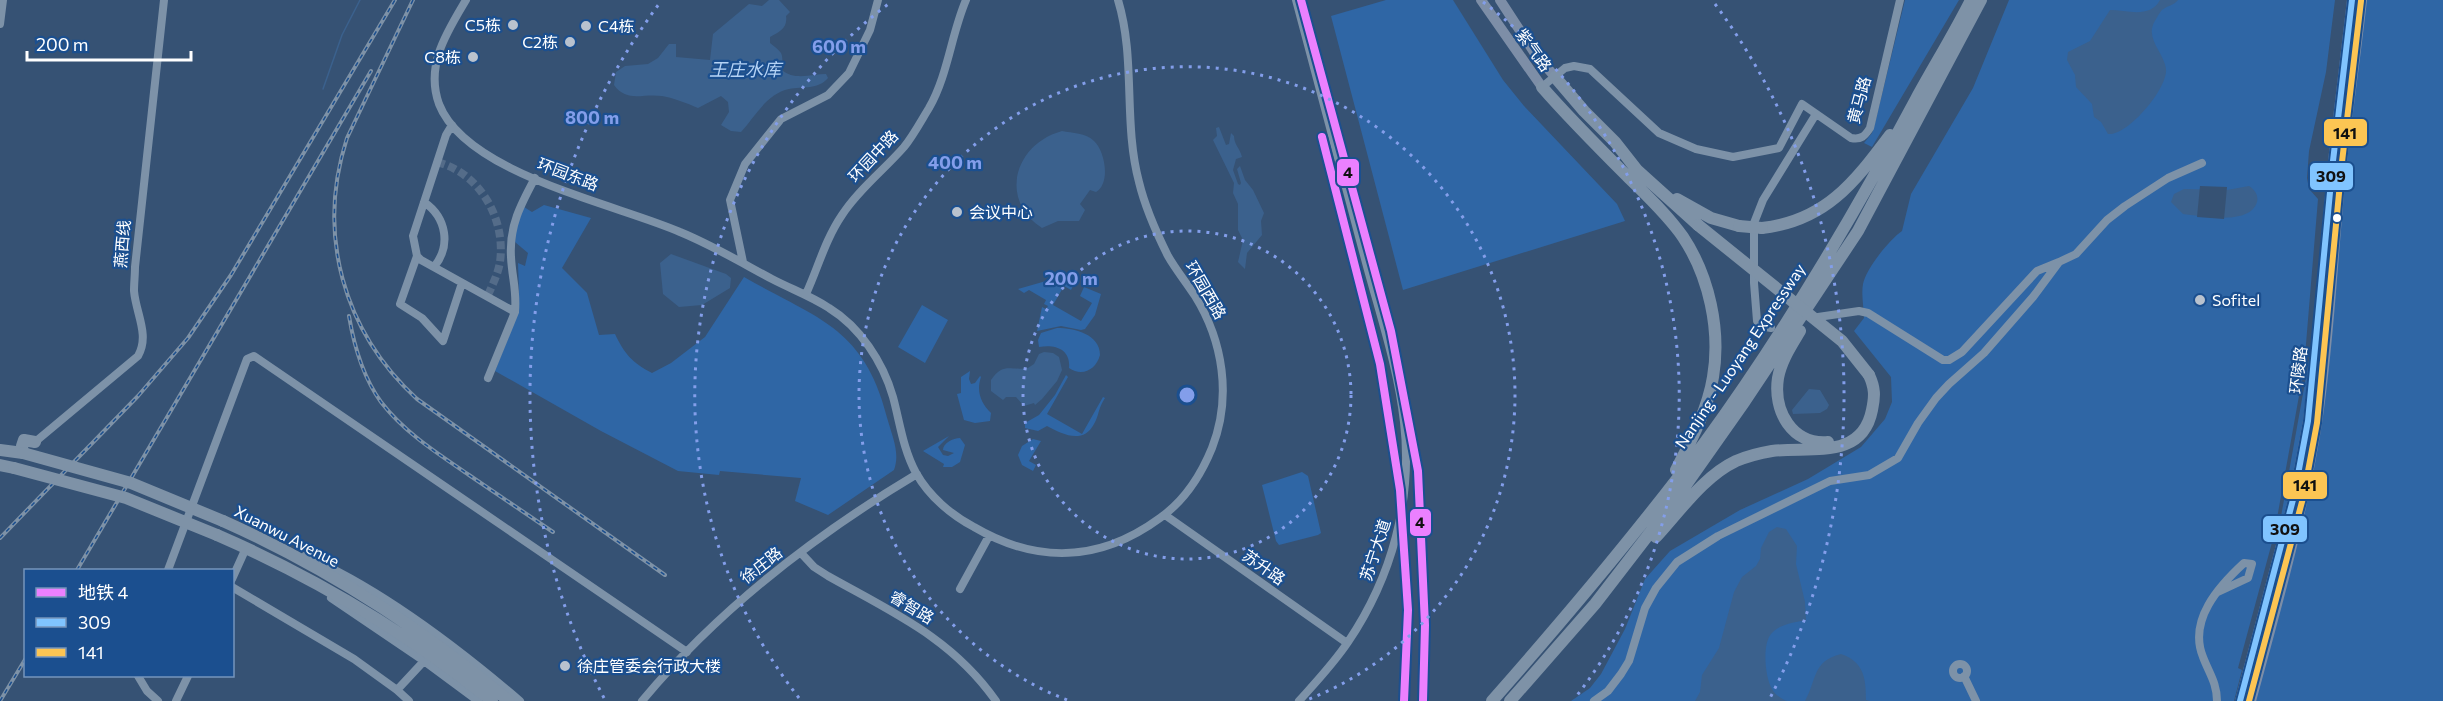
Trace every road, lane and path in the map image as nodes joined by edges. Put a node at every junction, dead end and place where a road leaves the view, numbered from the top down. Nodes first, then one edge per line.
1 (3, 0) edge
2 (164, 0) edge
3 (466, 0) edge
4 (878, 0) edge
5 (966, 0) edge
6 (1118, 0) edge
7 (1296, 0) edge
8 (1481, 0) edge
9 (1500, 0) edge
10 (1900, 0) edge
11 (1971, 0) edge
12 (1981, 0) edge
13 (2352, 0) edge
14 (2362, 0) edge
15 (0, 24) edge
16 (1957, 24) junction
17 (1555, 77) junction
18 (1542, 87) junction
19 (1816, 114) junction
20 (452, 125) junction
21 (1608, 158) junction
22 (2202, 163) dead end
23 (1637, 170) junction
24 (535, 178) junction
25 (424, 202) junction
26 (1697, 228) junction
27 (1858, 231) junction
28 (417, 256) junction
29 (743, 262) junction
30 (2059, 262) junction
31 (434, 267) junction
32 (462, 283) junction
33 (806, 294) junction
34 (514, 312) junction
35 (1818, 317) dead end
36 (1771, 328) dead end
37 (1866, 377) junction
38 (488, 378) dead end
39 (35, 442) junction
40 (2, 447) edge
41 (23, 453) junction
42 (0, 466) edge
43 (917, 474) junction
44 (1662, 498) junction
45 (1165, 515) junction
46 (989, 536) junction
47 (258, 537) junction
48 (246, 548) junction
49 (801, 553) junction
50 (259, 554) junction
51 (168, 569) edge
52 (234, 575) edge
53 (234, 588) edge
54 (960, 589) dead end
55 (2218, 592) dead end
56 (1595, 604) junction
57 (397, 625) junction
58 (1347, 643) junction
59 (687, 652) junction
60 (424, 661) junction
61 (1964, 676) dead end
62 (139, 677) edge
63 (187, 677) edge
64 (397, 690) junction
65 (158, 701) edge
66 (176, 701) edge
67 (409, 701) edge
68 (478, 701) edge
69 (492, 701) edge
70 (509, 701) edge
71 (520, 701) edge
72 (642, 701) edge
73 (996, 701) edge
74 (1299, 701) edge
75 (1492, 701) edge
76 (1510, 701) edge
77 (1594, 701) edge
78 (1976, 701) edge
79 (2217, 701) edge
80 (2240, 701) edge
81 (2252, 701) edge

1 - 15 street
2 - 39 street, 燕西线
3 - 20 street, 环园东路
4 - 29 street
5 - 33 street, 环园中路
6 - 45 street, 环园西路
7 - 58 street, 苏宁大道
8 - 18 main road, 紫气路
9 - 17 main road, 紫气路
10 - 19 street, 黄马路
11 - 16 highway, Nanjing - Luoyang Expressway
12 - 27 highway, Nanjing - Luoyang Expressway
13 - 80 main road, 环陵路
14 - 81 main road, 环陵路
16 - 23 highway, bridge
16 - 44 highway, Nanjing - Luoyang Expressway
17 - 18 street
17 - 19 street, 黄马路
17 - 23 highway
18 - 21 highway
19 - 36 street
20 - 24 street, 环园东路
20 - 25 street
21 - 26 highway
21 - 44 highway
22 - 30 street
23 - 26 highway
24 - 29 street, 环园东路
24 - 34 street
25 - 28 street
25 - 31 street
26 - 37 highway
27 - 37 highway
27 - 56 highway, Nanjing - Luoyang Expressway
28 - 31 street
28 - 32 street
29 - 33 street, 环园东路
30 - 35 street
30 - 77 street
31 - 32 street
32 - 34 street
33 - 43 street, 环园西路
34 - 38 street
37 - 56 highway
39 - 40 highway
39 - 41 highway
40 - 41 highway, Xuanwu Avenue
41 - 47 highway, Xuanwu Avenue, bridge
42 - 48 highway, Xuanwu Avenue, bridge
43 - 46 street, 环园西路
43 - 49 street, 徐庄路
44 - 75 highway, Nanjing - Luoyang Expressway
45 - 46 street, 环园西路
45 - 58 street, 苏升路
46 - 54 street
47 - 57 highway, Xuanwu Avenue
47 - 71 street
48 - 50 highway, Xuanwu Avenue
48 - 52 street
49 - 59 street, 徐庄路
49 - 73 street, 睿智路
50 - 57 highway, Xuanwu Avenue
50 - 60 street
51 - 59 street
53 - 64 street
55 - 79 street
56 - 76 highway, Nanjing - Luoyang Expressway
57 - 69 highway, Xuanwu Avenue
57 - 70 highway, Xuanwu Avenue
58 - 74 street, 苏宁大道
59 - 72 street, 徐庄路
60 - 64 street
60 - 68 street
61 - 78 street
62 - 65 street
63 - 66 street
64 - 67 street

